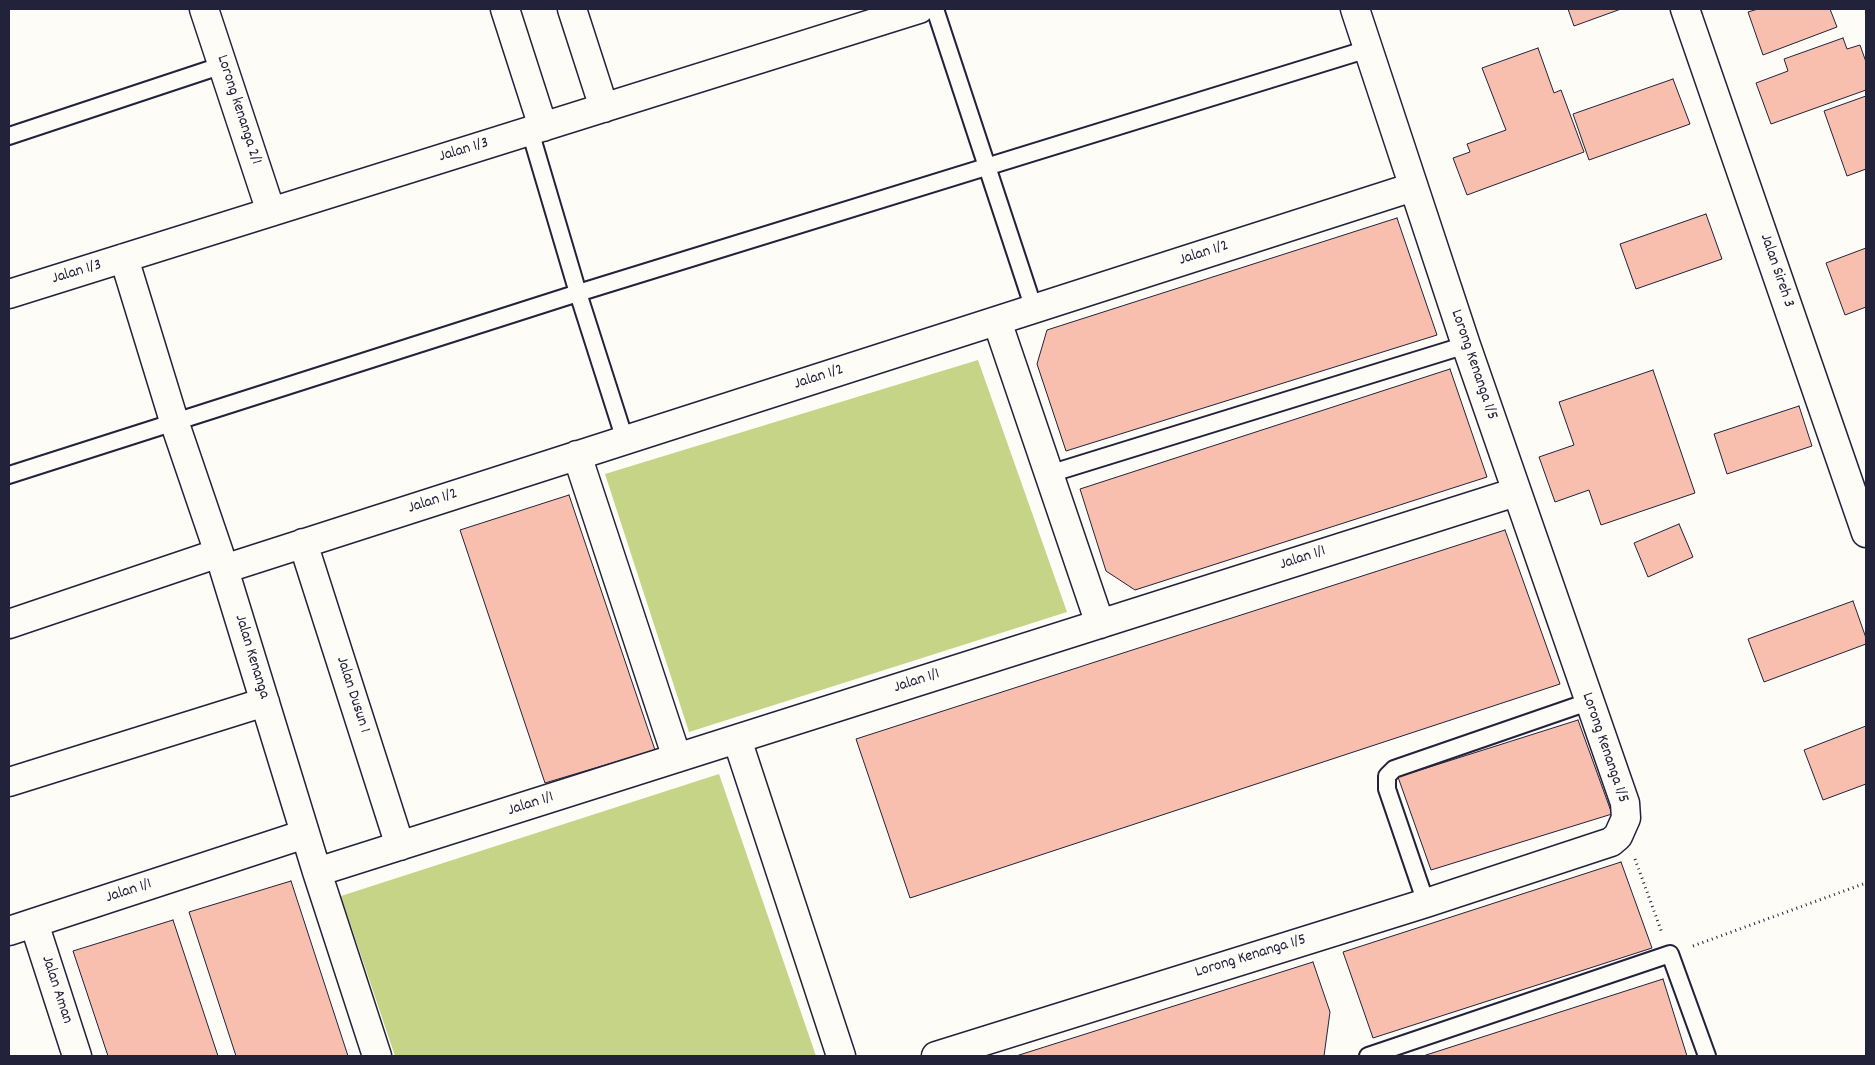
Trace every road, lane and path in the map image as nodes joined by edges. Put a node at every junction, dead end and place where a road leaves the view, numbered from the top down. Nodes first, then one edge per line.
1 (204, 9) edge
2 (505, 9) edge
3 (572, 9) edge
4 (919, 9) edge
5 (935, 9) edge
6 (1356, 9) edge
7 (1685, 9) edge
8 (1368, 49) junction
9 (223, 65) junction
10 (604, 108) junction
11 (537, 129) junction
12 (9, 136) edge
13 (988, 167) junction
14 (1413, 187) junction
15 (272, 212) junction
16 (124, 258) junction
17 (578, 293) junction
18 (9, 294) edge
19 (1034, 309) junction
20 (997, 321) junction
21 (1466, 345) junction
22 (174, 421) junction
23 (625, 440) junction
24 (577, 455) junction
25 (1049, 474) junction
26 (9, 475) edge
27 (1516, 492) junction
28 (1866, 533) edge
29 (303, 543) junction
30 (222, 561) junction
31 (9, 624) edge
32 (1100, 624) junction
33 (264, 702) junction
34 (1588, 702) junction
35 (737, 739) junction
36 (677, 758) junction
37 (9, 782) edge
38 (305, 834) junction
39 (1618, 836) junction
40 (400, 846) junction
41 (317, 872) junction
42 (1866, 884) edge
43 (1426, 902) junction
44 (34, 923) junction
45 (9, 931) edge
46 (1670, 954) junction
47 (77, 1056) edge
48 (377, 1056) edge
49 (841, 1056) edge
50 (936, 1056) edge
51 (1368, 1056) edge
52 (1707, 1056) edge

1 - 9 street, Lorong kenanga 2/1
2 - 11 street
3 - 10 street
4 - 10 street, Jalan 1/3
5 - 13 lane
6 - 8 street, Lorong Kenanga 1/5
7 - 28 street, Jalan Sireh 3
8 - 13 lane
8 - 14 street, Lorong Kenanga 1/5
9 - 12 lane
9 - 15 street, Lorong kenanga 2/1
10 - 11 street, Jalan 1/3
11 - 15 street, Jalan 1/3
11 - 17 lane
13 - 17 lane
13 - 19 lane
14 - 19 street, Jalan 1/2
14 - 21 street, Lorong Kenanga 1/5
15 - 16 street, Jalan 1/3
16 - 18 street, Jalan 1/3
16 - 22 street, Jalan Kenanga
17 - 22 lane
17 - 23 lane
19 - 20 street, Jalan 1/2
20 - 23 street, Jalan 1/2
20 - 25 street
21 - 25 lane
21 - 27 street, Lorong Kenanga 1/5
22 - 26 lane
22 - 30 street, Jalan Kenanga
23 - 24 street, Jalan 1/2
24 - 29 street, Jalan 1/2
24 - 36 street
25 - 32 street
27 - 32 street, Jalan 1/1
27 - 34 street, Lorong Kenanga 1/5
29 - 30 street, Jalan 1/2
29 - 40 street, Jalan Dusun 1
30 - 31 street, Jalan 1/2
30 - 33 street, Jalan Kenanga
32 - 35 street, Jalan 1/1
33 - 37 street
33 - 38 street, Jalan Kenanga
34 - 39 street, Lorong Kenanga 1/5
34 - 43 lane
35 - 36 street, Jalan 1/1
35 - 49 street
36 - 40 street, Jalan 1/1
38 - 41 street, Jalan Kenanga
38 - 44 street, Jalan 1/1
39 - 43 street, Lorong Kenanga 1/5
39 - 46 path
40 - 41 street, Jalan 1/1
41 - 48 street, Jalan Kenanga
42 - 46 path
43 - 50 street, Lorong Kenanga 1/5
44 - 45 street, Jalan 1/1
44 - 47 street, Jalan Aman
46 - 51 lane
46 - 52 lane

